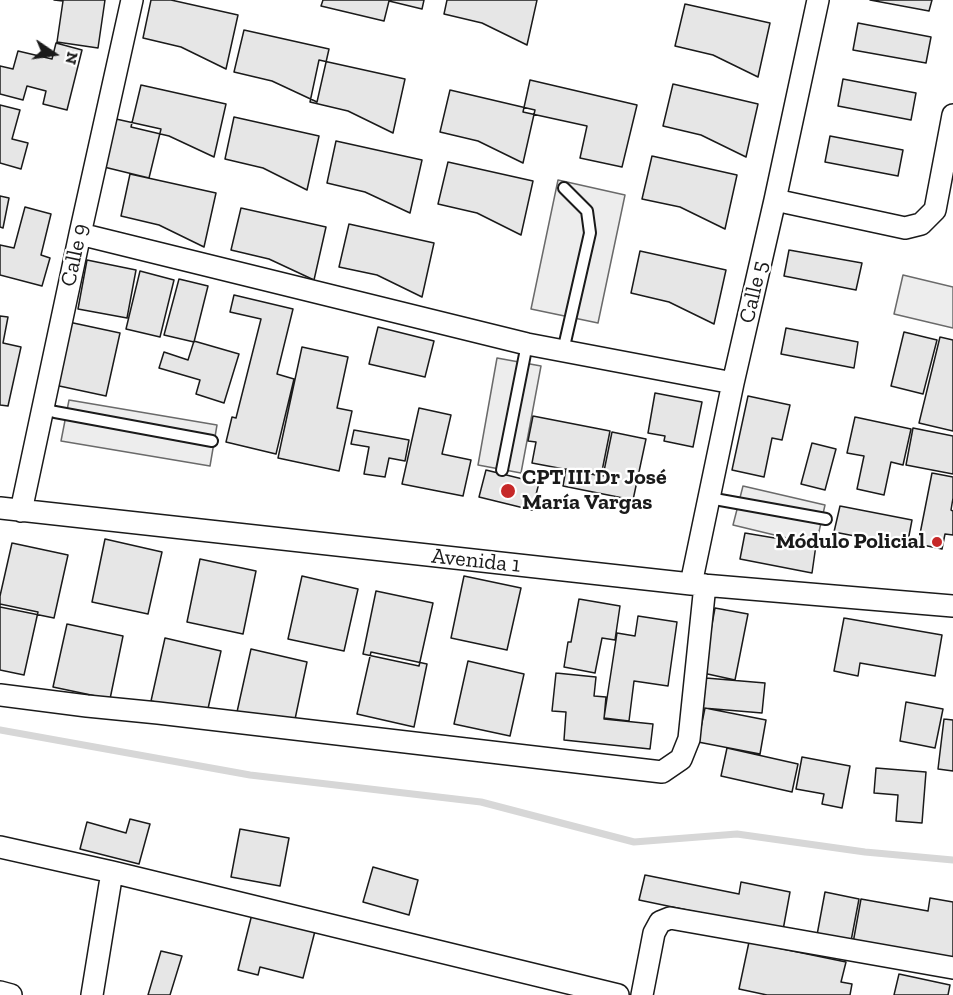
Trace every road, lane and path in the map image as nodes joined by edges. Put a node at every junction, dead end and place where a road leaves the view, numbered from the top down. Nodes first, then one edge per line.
1 (132, 0) edge
2 (818, 0) edge
3 (953, 116) edge
4 (947, 178) edge
5 (564, 188) dead end
6 (775, 200) junction
7 (80, 234) junction
8 (527, 344) junction
9 (563, 351) junction
10 (733, 383) junction
11 (42, 408) junction
12 (212, 441) dead end
13 (502, 470) dead end
14 (709, 498) junction
15 (10, 509) edge
16 (826, 519) dead end
17 (698, 585) junction
18 (953, 606) edge
19 (0, 695) edge
20 (0, 848) edge
21 (112, 872) junction
22 (953, 968) edge
23 (0, 992) edge
24 (11, 995) edge
25 (92, 995) edge
26 (618, 995) edge
27 (642, 995) edge

1 - 7 street, Calle 9
2 - 6 street, Calle 5
3 - 4 street
4 - 6 street
5 - 9 lane
6 - 10 street, Calle 5
7 - 8 street
7 - 11 street, Calle 9
8 - 9 street
8 - 13 lane
9 - 10 street
10 - 14 street, Calle 5
11 - 12 lane
11 - 15 street, Calle 9
14 - 16 lane
14 - 17 street, Calle 5
15 - 17 street, Avenida 1
17 - 18 street, Avenida 1
17 - 19 street, Calle 5
20 - 21 street
21 - 25 street
21 - 26 street
22 - 27 street
23 - 24 street

